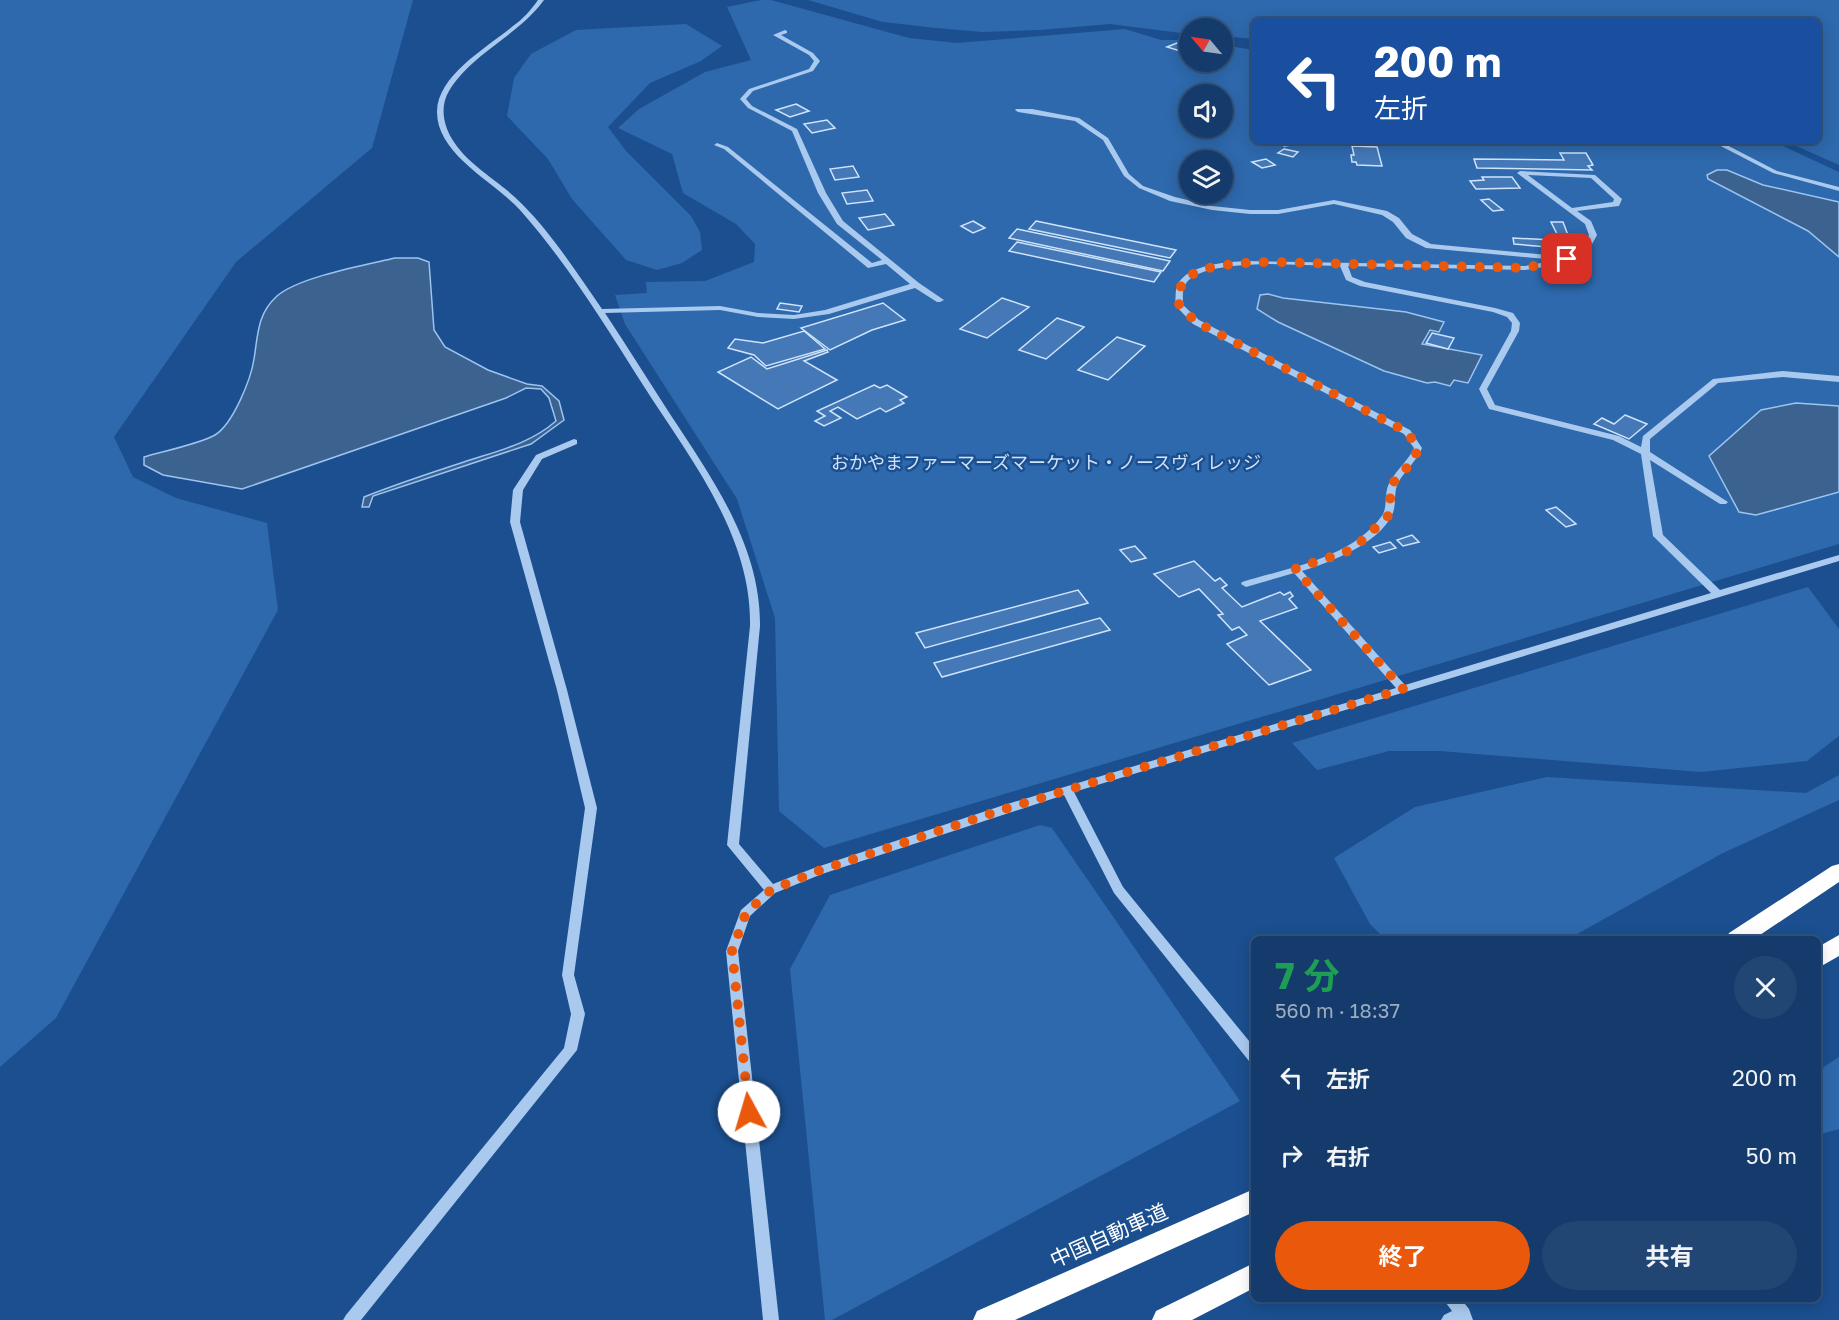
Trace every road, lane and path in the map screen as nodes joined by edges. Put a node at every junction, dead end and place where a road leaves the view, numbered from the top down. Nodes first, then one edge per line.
1 (541, 0) edge
2 (784, 32) dead end
3 (1018, 110) dead end
4 (1720, 144) edge
5 (717, 145) dead end
6 (1839, 189) edge
7 (1571, 210) junction
8 (1567, 259) junction
9 (887, 261) junction
10 (1343, 264) junction
11 (916, 285) junction
12 (940, 300) dead end
13 (600, 311) junction
14 (1839, 379) edge
15 (574, 442) dead end
16 (1645, 453) junction
17 (1723, 502) dead end
18 (1839, 558) edge
19 (1295, 569) junction
20 (1246, 584) dead end
21 (1718, 594) junction
22 (1403, 689) junction
23 (1067, 790) junction
24 (1839, 872) edge
25 (771, 890) junction
26 (1742, 936) edge
27 (1839, 944) edge
28 (1821, 957) edge
29 (1251, 1054) edge
30 (1251, 1201) edge
31 (1251, 1277) edge
32 (1452, 1302) edge
33 (1459, 1318) edge
34 (351, 1320) edge
35 (771, 1320) edge
36 (986, 1320) edge
37 (1165, 1320) edge

1 - 13 street
2 - 9 street
3 - 8 street
4 - 6 street
5 - 9 street
7 - 7 street
7 - 8 street
8 - 10 street
9 - 11 street
10 - 16 street
10 - 19 street
11 - 12 street
11 - 13 street
13 - 25 street
14 - 16 street
15 - 34 street
16 - 17 street
16 - 21 street
18 - 21 street
19 - 20 street
19 - 22 street
21 - 22 street
22 - 23 street
23 - 25 street
23 - 29 street
24 - 26 highway
25 - 35 street
27 - 28 highway
30 - 36 highway, 中国自動車道
31 - 37 highway
32 - 33 street

